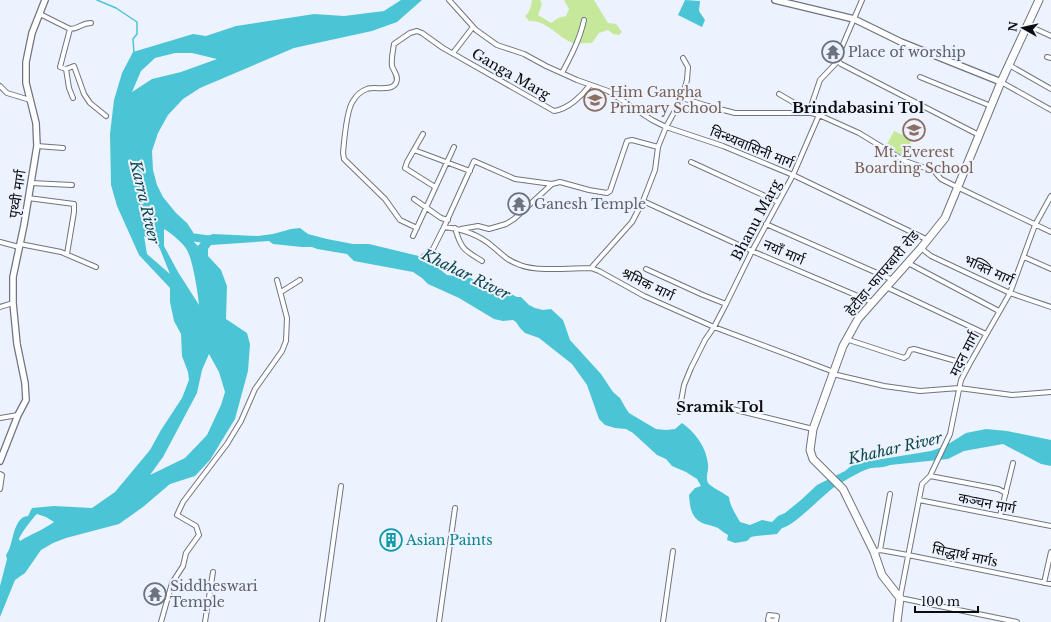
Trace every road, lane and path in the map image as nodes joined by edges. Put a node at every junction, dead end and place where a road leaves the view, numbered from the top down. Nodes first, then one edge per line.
1 (45, 0) edge
2 (449, 0) edge
3 (775, 0) edge
4 (862, 0) edge
5 (1036, 1) edge
6 (40, 14) junction
7 (854, 19) junction
8 (584, 20) dead end
9 (91, 23) dead end
10 (1027, 25) junction
11 (473, 27) junction
12 (70, 30) junction
13 (1051, 36) edge
14 (453, 53) junction
15 (683, 58) dead end
16 (838, 61) junction
17 (1009, 65) junction
18 (66, 69) junction
19 (562, 73) junction
20 (920, 77) dead end
21 (1001, 82) junction
22 (590, 84) junction
23 (0, 86) edge
24 (1051, 89) edge
25 (779, 94) dead end
26 (73, 98) dead end
27 (682, 98) junction
28 (30, 100) junction
29 (992, 106) junction
30 (1051, 110) edge
31 (810, 112) junction
32 (819, 115) junction
33 (106, 116) dead end
34 (666, 127) junction
35 (423, 134) dead end
36 (979, 135) junction
37 (37, 146) junction
38 (454, 147) dead end
39 (658, 147) junction
40 (63, 148) dead end
41 (414, 150) junction
42 (447, 162) junction
43 (691, 162) dead end
44 (470, 171) junction
45 (793, 175) junction
46 (31, 183) junction
47 (552, 184) junction
48 (72, 185) dead end
49 (435, 187) junction
50 (957, 188) junction
51 (1051, 196) edge
52 (28, 198) junction
53 (414, 199) dead end
54 (643, 201) junction
55 (778, 202) junction
56 (426, 207) junction
57 (448, 220) junction
58 (766, 224) junction
59 (1035, 225) junction
60 (417, 228) junction
61 (444, 228) junction
62 (455, 228) junction
63 (461, 229) junction
64 (1051, 232) edge
65 (413, 236) dead end
66 (928, 240) junction
67 (0, 242) edge
68 (20, 245) junction
69 (921, 248) junction
70 (752, 251) junction
71 (67, 254) junction
72 (1024, 257) junction
73 (423, 258) dead end
74 (482, 260) dead end
75 (908, 263) junction
76 (96, 267) dead end
77 (591, 268) junction
78 (1051, 269) edge
79 (646, 270) dead end
80 (277, 280) dead end
81 (300, 280) dead end
82 (892, 280) junction
83 (886, 287) junction
84 (280, 292) junction
85 (1010, 293) junction
86 (12, 302) junction
87 (872, 302) junction
88 (726, 304) junction
89 (0, 307) edge
90 (1051, 307) edge
91 (1000, 311) junction
92 (714, 327) junction
93 (986, 334) junction
94 (846, 339) junction
95 (956, 361) dead end
96 (833, 373) junction
97 (959, 388) junction
98 (1051, 392) edge
99 (732, 409) dead end
100 (679, 412) dead end
101 (18, 415) junction
102 (0, 418) edge
103 (813, 429) junction
104 (0, 461) edge
105 (1013, 463) dead end
106 (0, 474) edge
107 (930, 476) junction
108 (341, 486) dead end
109 (0, 489) edge
110 (1006, 493) junction
111 (890, 494) dead end
112 (919, 500) junction
113 (455, 508) dead end
114 (1000, 516) junction
115 (1051, 526) edge
116 (877, 551) junction
117 (673, 552) dead end
118 (1051, 552) edge
119 (908, 555) junction
120 (213, 572) dead end
121 (1044, 583) junction
122 (1051, 584) edge
123 (900, 598) junction
124 (161, 622) edge
125 (205, 622) edge
126 (322, 622) edge
127 (439, 622) edge
128 (663, 622) edge
129 (897, 622) edge
130 (1014, 622) edge

1 - 6 street, पृथ्वी मार्ग
2 - 11 street, विन्ध्यवासिनी मार्ग
3 - 7 street
4 - 7 street
5 - 10 highway, हेटौडा-फापरबारी रोड
6 - 12 street
6 - 28 street, पृथ्वी मार्ग
7 - 16 street
7 - 21 street
8 - 19 street
9 - 12 street
10 - 13 street
10 - 17 highway, हेटौडा-फापरबारी रोड
11 - 14 street
11 - 19 street, विन्ध्यवासिनी मार्ग
12 - 18 street
14 - 22 street, Ganga Marg
14 - 60 street, Ganga Marg
15 - 27 street
16 - 31 street
16 - 36 street
17 - 21 highway, हेटौडा-फापरबारी रोड
17 - 24 street
18 - 26 street
18 - 33 street
19 - 22 street, विन्ध्यवासिनी मार्ग
20 - 29 street
21 - 29 highway, हेटौडा-फापरबारी रोड
21 - 30 street
22 - 34 street, विन्ध्यवासिनी मार्ग
23 - 28 street
25 - 31 street
27 - 31 street
27 - 34 street
28 - 37 street, पृथ्वी मार्ग
29 - 36 highway, हेटौडा-फापरबारी रोड
31 - 32 street
32 - 45 street, Bhanu Marg
32 - 50 street
34 - 39 street
34 - 45 street, विन्ध्यवासिनी मार्ग
35 - 41 street
36 - 50 highway, हेटौडा-फापरबारी रोड
37 - 40 street
37 - 46 street, पृथ्वी मार्ग
38 - 42 street
39 - 47 street
39 - 54 street
41 - 42 street
41 - 49 street
42 - 44 street
42 - 49 street
43 - 55 street
44 - 47 street
44 - 57 street
45 - 55 street, Bhanu Marg
45 - 66 street, विन्ध्यवासिनी मार्ग
46 - 48 street
46 - 52 street, पृथ्वी मार्ग
47 - 63 street
49 - 56 street
50 - 59 street
50 - 66 highway, हेटौडा-फापरबारी रोड
51 - 59 street, मदन मार्ग
52 - 68 street, पृथ्वी मार्ग
52 - 71 street
53 - 56 street
54 - 70 street, नयाँ मार्ग
54 - 77 street
55 - 58 street, Bhanu Marg
56 - 57 street
56 - 60 street
57 - 61 street
58 - 70 street, Bhanu Marg
58 - 82 street
59 - 64 street
59 - 72 street, मदन मार्ग
60 - 65 street
61 - 62 street, श्रमिक मार्ग
61 - 73 street
62 - 63 street, श्रमिक मार्ग
62 - 74 street
63 - 77 street, श्रमिक मार्ग
66 - 69 highway, हेटौडा-फापरबारी रोड
67 - 68 street
68 - 71 street
68 - 86 street, पृथ्वी मार्ग
69 - 75 highway, हेटौडा-फापरबारी रोड
69 - 85 street, भक्ति मार्ग
70 - 87 street, नयाँ मार्ग
70 - 88 street, Bhanu Marg
71 - 76 street
72 - 78 street
72 - 85 street, मदन मार्ग
75 - 82 highway, हेटौडा-फापरबारी रोड
75 - 91 street
77 - 92 street, श्रमिक मार्ग
79 - 88 street
80 - 84 street
81 - 84 street
82 - 83 highway, हेटौडा-फापरबारी रोड
83 - 87 highway, हेटौडा-फापरबारी रोड
83 - 93 street
84 - 124 street
85 - 90 street, भक्ति मार्ग
85 - 91 street, मदन मार्ग
86 - 89 street
86 - 101 street, पृथ्वी मार्ग
87 - 94 highway, हेटौडा-फापरबारी रोड
88 - 92 street, Bhanu Marg
91 - 93 street, मदन मार्ग
92 - 96 street, श्रमिक मार्ग
92 - 100 street, Bhanu Marg
93 - 97 street, मदन मार्ग
94 - 95 street
94 - 96 highway, हेटौडा-फापरबारी रोड
96 - 97 street, श्रमिक मार्ग
96 - 103 highway, हेटौडा-फापरबारी रोड
97 - 98 street, श्रमिक मार्ग
97 - 107 street, मदन मार्ग
99 - 103 street
101 - 102 street
101 - 104 street, पृथ्वी मार्ग
103 - 116 highway, हेटौडा-फापरबारी रोड
105 - 110 street
106 - 109 street
107 - 110 street
107 - 112 street, मदन मार्ग
108 - 126 street
110 - 114 street
111 - 116 street
112 - 114 street, कञ्चन मार्ग
112 - 119 street, मदन मार्ग
113 - 127 street
114 - 115 street, कञ्चन मार्ग
116 - 119 street, सिद्धार्थ मार्गs
116 - 123 highway, हेटौडा-फापरबारी रोड
117 - 128 street
118 - 121 street
119 - 121 street, सिद्धार्थ मार्गs
119 - 123 street, मदन मार्ग
120 - 125 street
121 - 122 street, सिद्धार्थ मार्गs
123 - 129 highway
123 - 130 street

